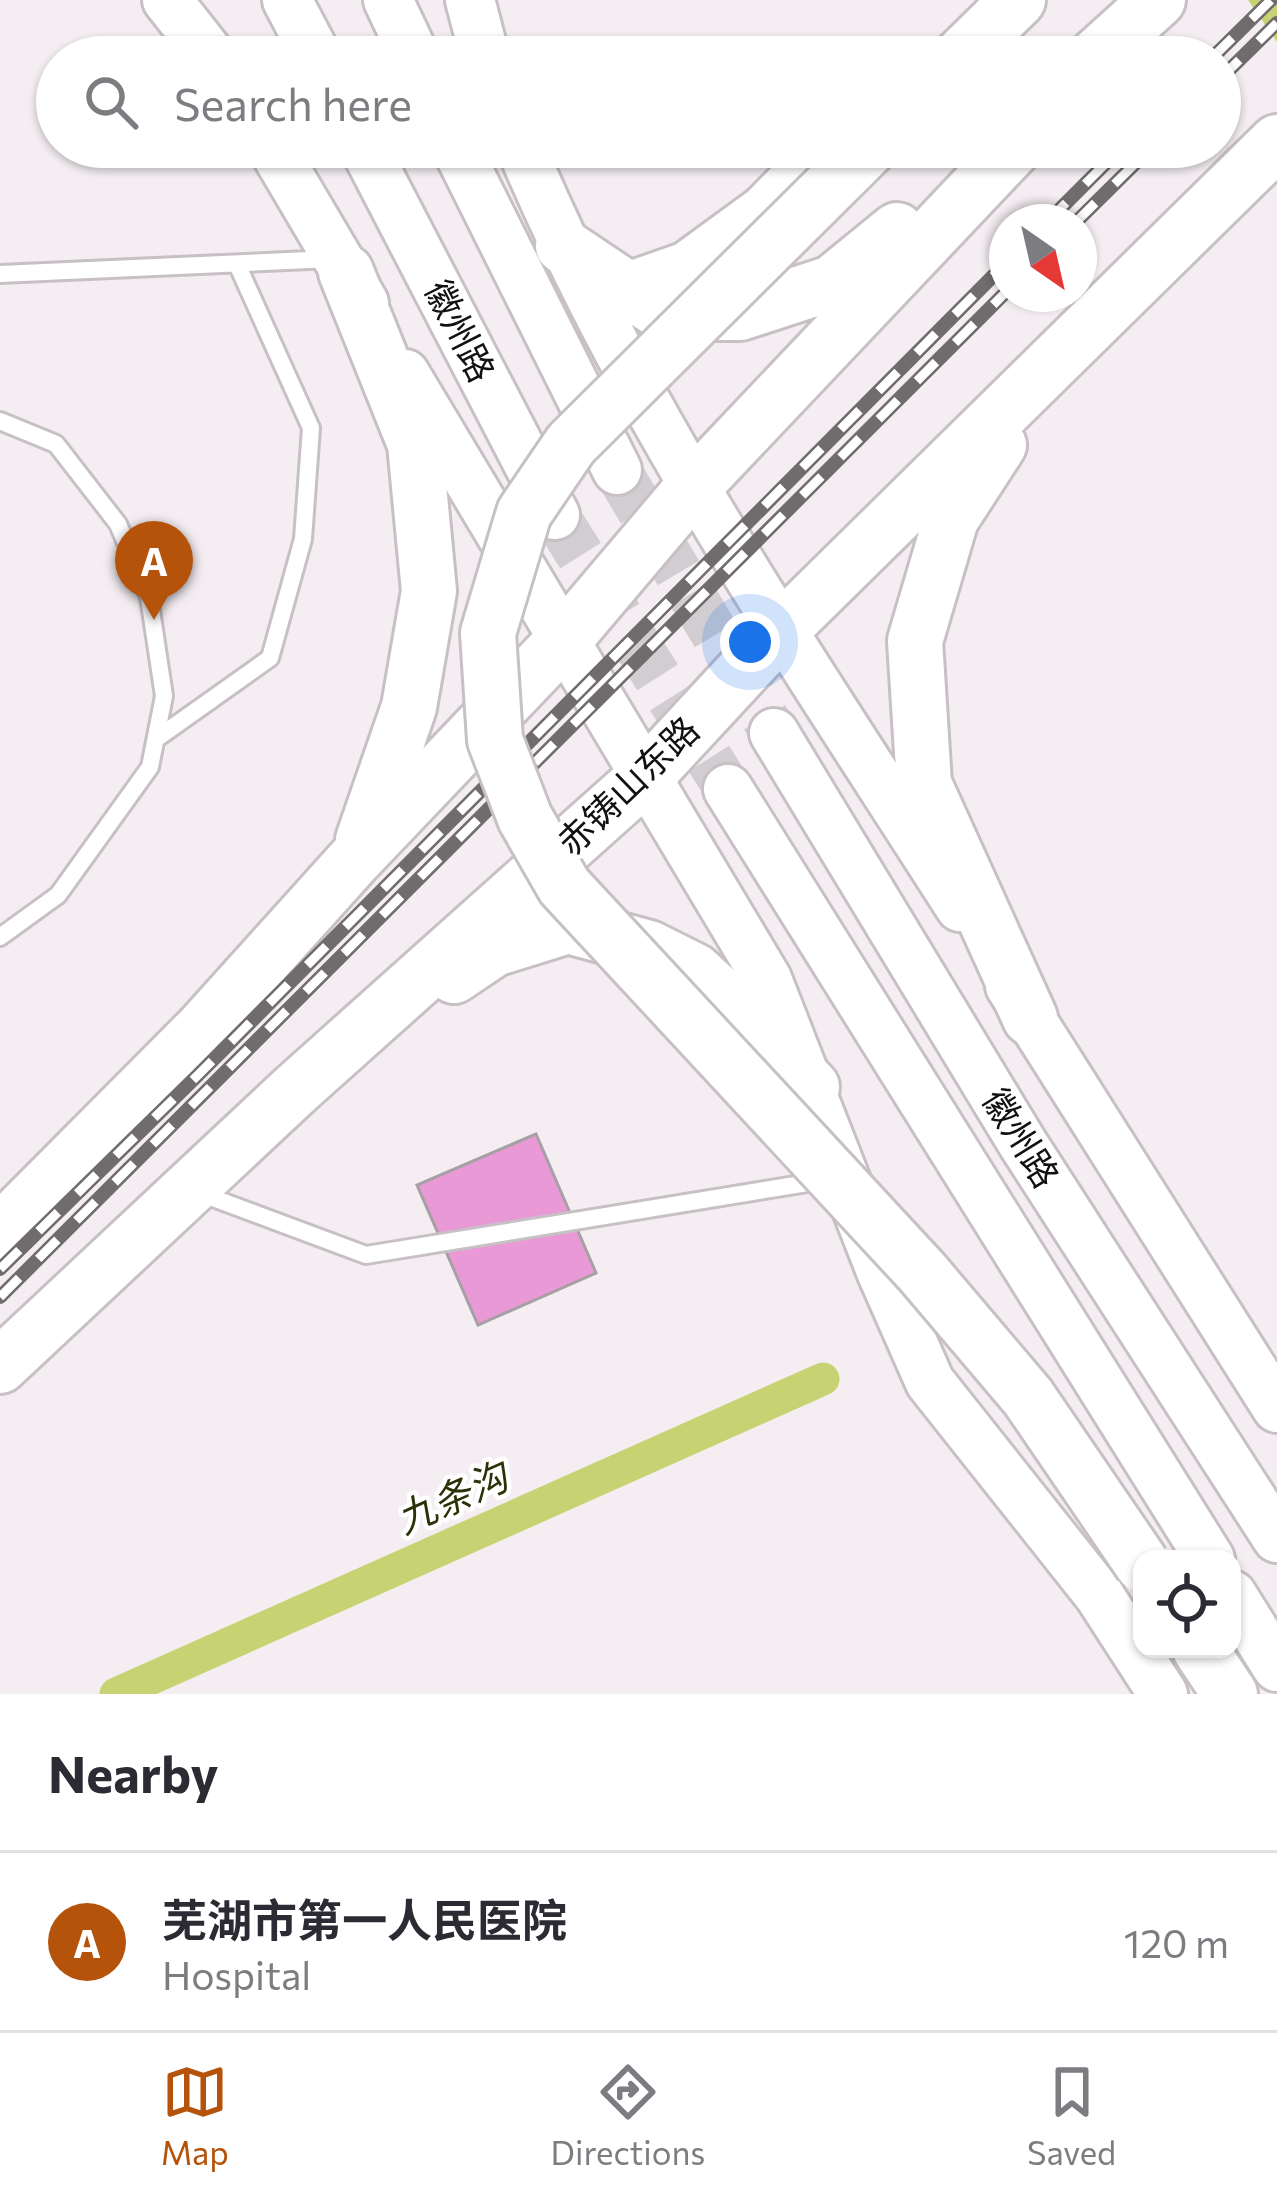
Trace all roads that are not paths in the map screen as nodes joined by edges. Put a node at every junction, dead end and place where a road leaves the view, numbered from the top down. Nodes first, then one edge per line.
1 (166, 0) edge
2 (287, 0) edge
3 (388, 0) edge
4 (470, 0) edge
5 (975, 0) edge
6 (1018, 0) edge
7 (195, 36) edge
8 (306, 36) edge
9 (405, 36) edge
10 (479, 36) edge
11 (940, 36) edge
12 (981, 36) edge
13 (1277, 142) edge
14 (284, 168) edge
15 (375, 168) edge
16 (467, 168) edge
17 (530, 168) edge
18 (809, 168) edge
19 (849, 168) edge
20 (970, 168) edge
21 (995, 168) edge
22 (562, 246) junction
23 (237, 263) junction
24 (342, 266) junction
25 (0, 274) edge
26 (628, 290) junction
27 (1050, 365) junction
28 (0, 421) edge
29 (617, 470) tunnel mouth
30 (694, 486) junction
31 (555, 514) tunnel mouth
32 (783, 628) junction
33 (562, 641) junction
34 (774, 733) tunnel mouth
35 (156, 739) junction
36 (645, 777) junction
37 (728, 789) tunnel mouth
38 (356, 858) junction
39 (0, 937) edge
40 (1030, 1018) junction
41 (812, 1087) junction
42 (296, 1089) junction
43 (846, 1177) junction
44 (191, 1190) junction
45 (0, 1232) edge
46 (0, 1366) edge
47 (1277, 1408) edge
48 (1277, 1538) edge
49 (1204, 1550) edge
50 (1133, 1551) edge
51 (1241, 1609) edge
52 (1277, 1667) edge
53 (1163, 1694) edge

1 - 7 street
2 - 8 street
3 - 9 street
4 - 10 street
5 - 11 main road
6 - 12 main road
13 - 27 main road, 赤铸山东路
14 - 24 street
15 - 31 street, 徽州路
16 - 29 street
17 - 22 street
18 - 26 main road
19 - 50 main road, bridge
20 - 26 main road
21 - 30 main road
22 - 26 main road
22 - 30 street
23 - 24 lane
23 - 25 lane
23 - 35 lane
24 - 33 street
24 - 38 main road
27 - 32 main road, 赤铸山东路
27 - 40 main road
28 - 35 lane
30 - 32 street
30 - 33 main road
32 - 36 main road, 赤铸山东路
32 - 40 street
33 - 36 street
33 - 38 main road
34 - 48 street, 徽州路
35 - 39 lane
36 - 41 street
36 - 42 main road, 赤铸山东路
37 - 49 street, 徽州路
38 - 45 main road
40 - 47 street
41 - 42 main road
41 - 43 street
42 - 44 main road, 赤铸山东路
43 - 44 lane
43 - 53 street
44 - 46 main road, 赤铸山东路
51 - 52 street

